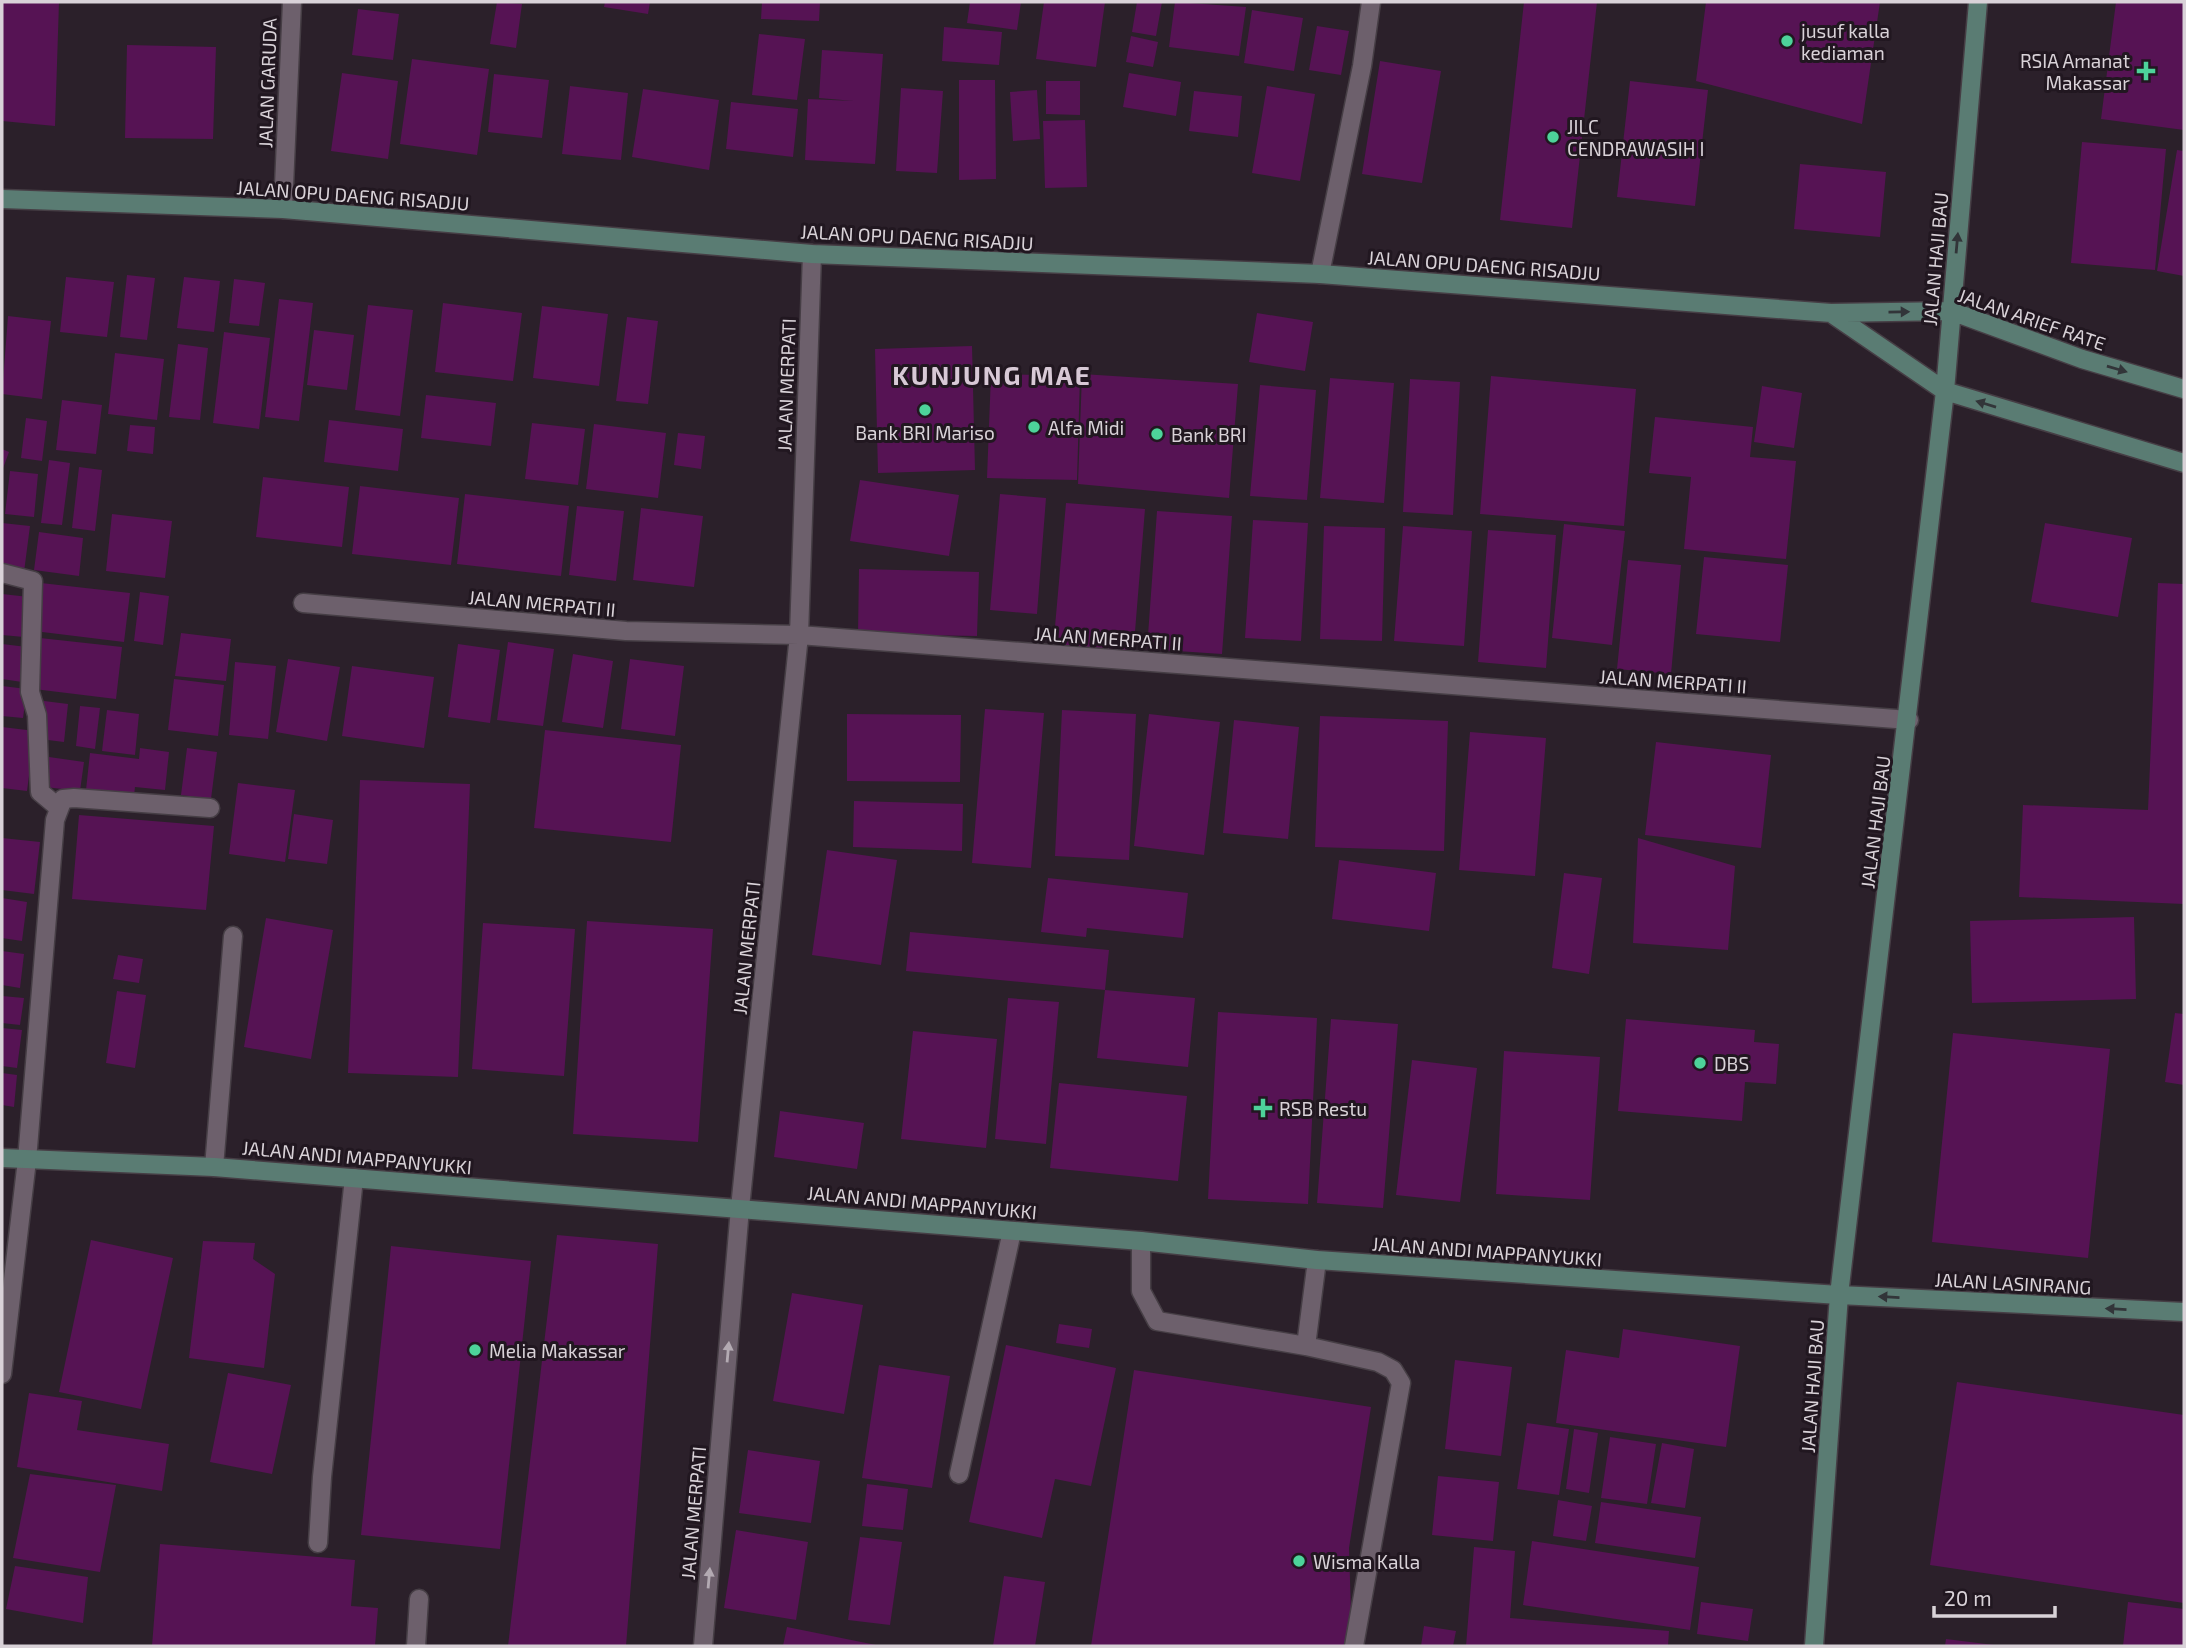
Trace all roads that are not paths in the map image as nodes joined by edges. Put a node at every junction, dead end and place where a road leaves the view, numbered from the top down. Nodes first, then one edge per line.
1 (292, 2) edge
2 (1371, 2) edge
3 (1978, 2) edge
4 (2, 199) edge
5 (283, 209) junction
6 (811, 254) junction
7 (1320, 274) junction
8 (1951, 311) junction
9 (1831, 313) junction
10 (2184, 389) edge
11 (1945, 391) junction
12 (2184, 463) edge
13 (2, 573) edge
14 (303, 603) dead end
15 (799, 635) junction
16 (1909, 720) junction
17 (59, 808) junction
18 (209, 808) dead end
19 (233, 936) dead end
20 (2, 1158) edge
21 (27, 1160) junction
22 (214, 1167) junction
23 (354, 1178) junction
24 (740, 1208) junction
25 (1012, 1231) junction
26 (1141, 1241) junction
27 (1317, 1260) junction
28 (1839, 1295) junction
29 (2184, 1312) edge
30 (1306, 1346) junction
31 (2, 1374) edge
32 (959, 1474) dead end
33 (318, 1543) dead end
34 (419, 1600) dead end
35 (416, 1646) edge
36 (703, 1646) edge
37 (1354, 1646) edge
38 (1814, 1646) edge

1 - 5 street, JALAN GARUDA
2 - 7 street
8 -> 3 main road, JALAN HAJI BAU
4 - 5 main road, JALAN OPU DAENG RISADJU
5 - 6 main road, JALAN OPU DAENG RISADJU
6 - 7 main road, JALAN OPU DAENG RISADJU
6 - 15 street, JALAN MERPATI
7 - 9 main road, JALAN OPU DAENG RISADJU
9 -> 8 main road, JALAN ARIEF RATE
8 -> 10 main road, JALAN ARIEF RATE
8 - 11 main road, JALAN HAJI BAU
9 - 11 main road
12 -> 11 main road
11 - 16 main road, JALAN HAJI BAU
13 - 17 street
14 - 15 street, JALAN MERPATI II
15 - 16 street, JALAN MERPATI II
15 - 24 street, JALAN MERPATI
16 - 28 main road, JALAN HAJI BAU
17 - 18 street
17 - 21 street
19 - 22 street
20 - 21 main road, JALAN ANDI MAPPANYUKKI
21 - 22 main road, JALAN ANDI MAPPANYUKKI
21 - 31 street
22 - 23 main road, JALAN ANDI MAPPANYUKKI
23 - 24 main road, JALAN ANDI MAPPANYUKKI
23 - 33 street
24 - 25 main road, JALAN ANDI MAPPANYUKKI
36 -> 24 street, JALAN MERPATI
25 - 26 main road, JALAN ANDI MAPPANYUKKI
25 - 32 street
26 - 27 main road, JALAN ANDI MAPPANYUKKI
26 - 30 street
27 - 28 main road, JALAN ANDI MAPPANYUKKI
27 - 30 street
29 -> 28 main road, JALAN LASINRANG
28 - 38 main road, JALAN HAJI BAU
30 - 37 street
34 - 35 street

